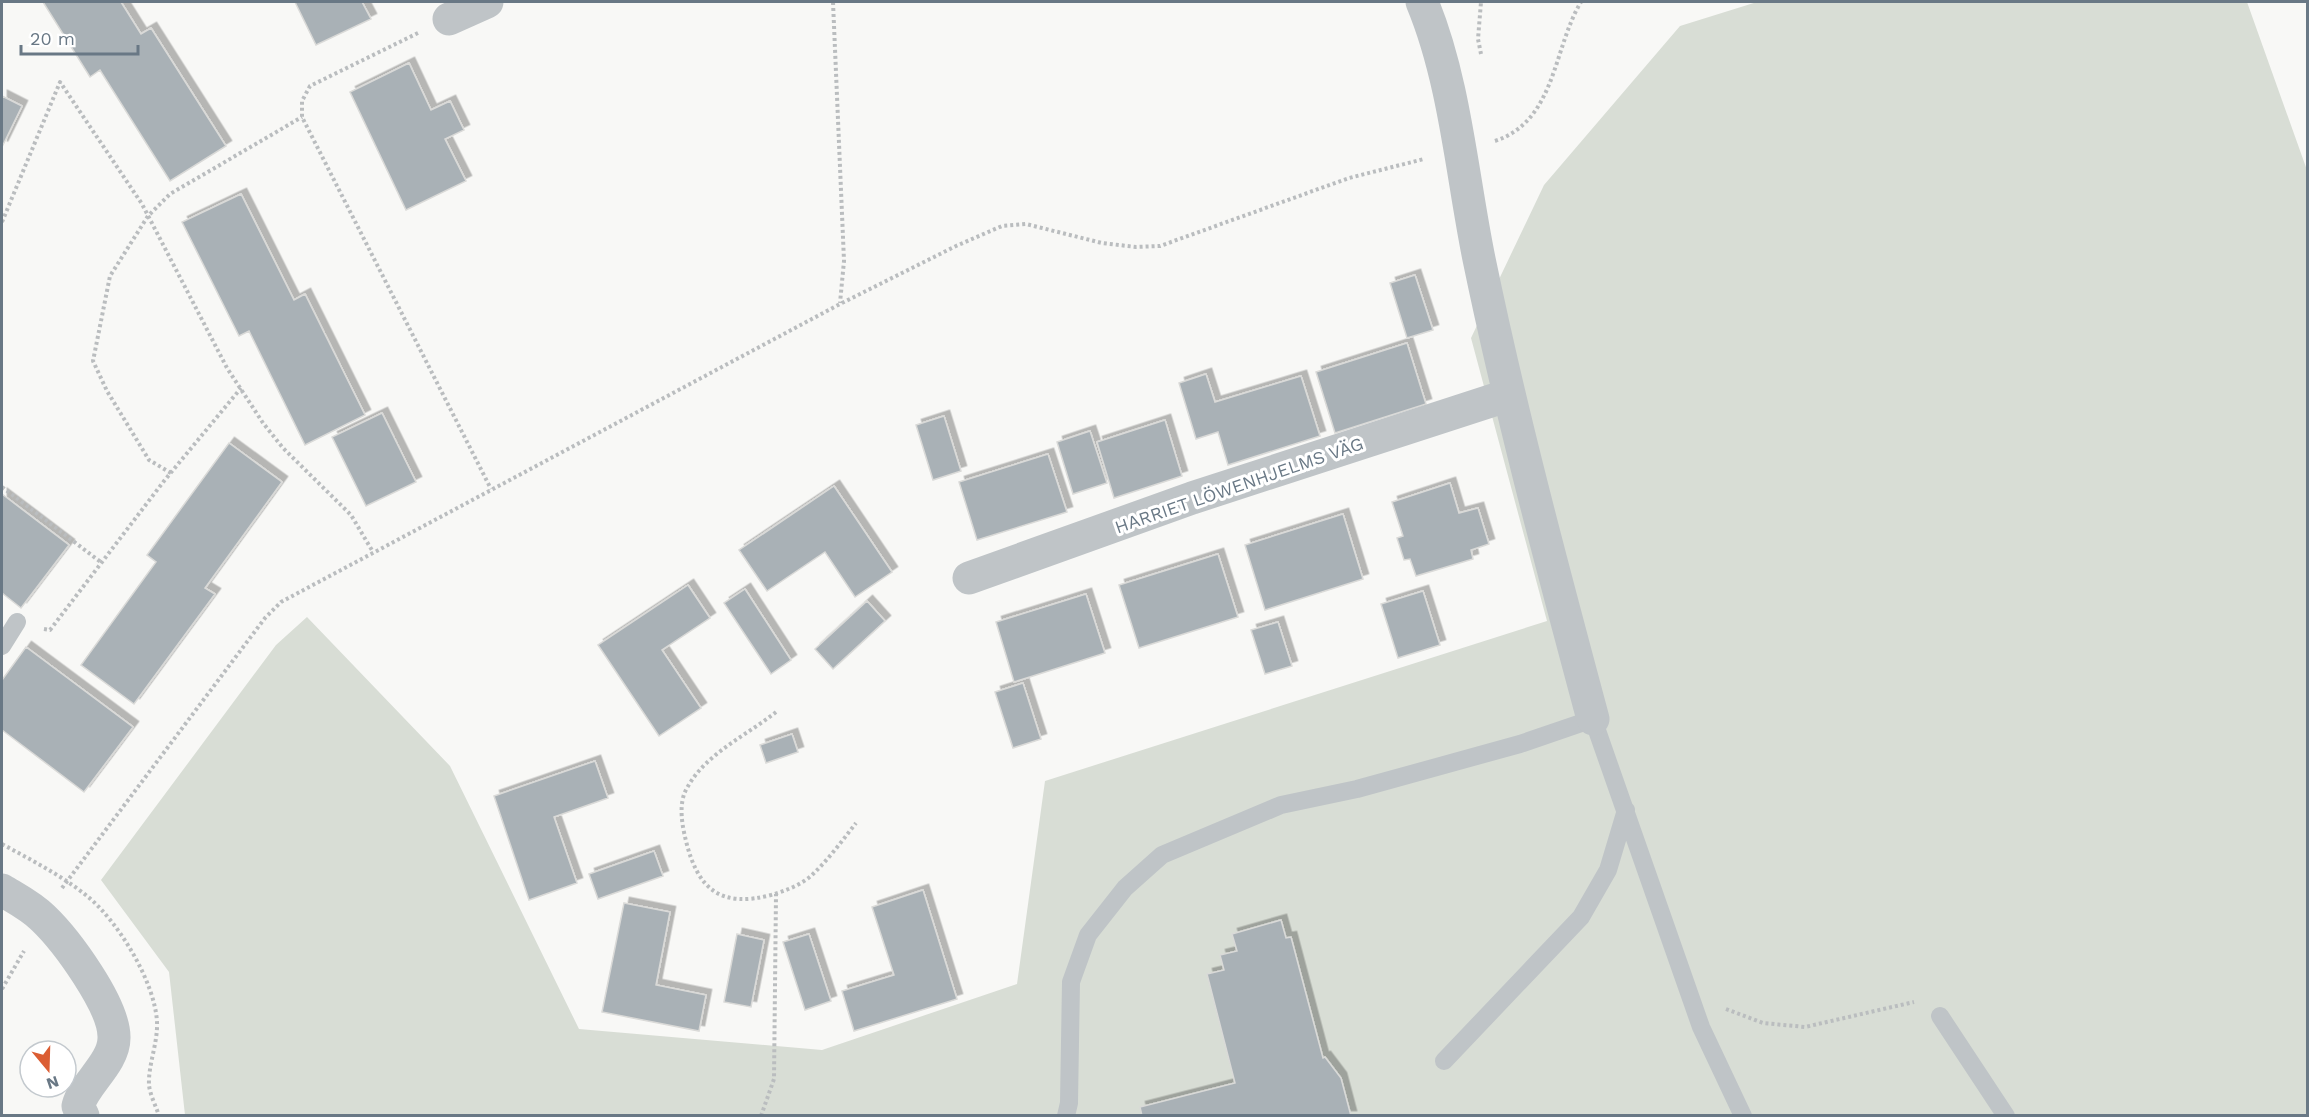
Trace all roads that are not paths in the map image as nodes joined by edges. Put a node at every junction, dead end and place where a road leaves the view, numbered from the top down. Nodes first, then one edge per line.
1 (487, 2) edge
2 (1422, 2) edge
3 (449, 19) road end
4 (1509, 395) junction
5 (969, 578) dead end
6 (17, 622) road end
7 (2, 646) edge
8 (1593, 719) junction
9 (1626, 810) junction
10 (2, 890) edge
11 (1940, 1016) road end
12 (1444, 1061) dead end
13 (83, 1116) edge
14 (1066, 1116) edge
15 (1743, 1116) edge
16 (2006, 1116) edge

1 - 3 street
2 - 4 street
4 - 5 street, HARRIET LÖWENHJELMS VÄG
4 - 8 street
6 - 7 lane
8 - 9 lane
8 - 14 lane
9 - 12 lane
9 - 15 lane
10 - 13 street
11 - 16 lane

